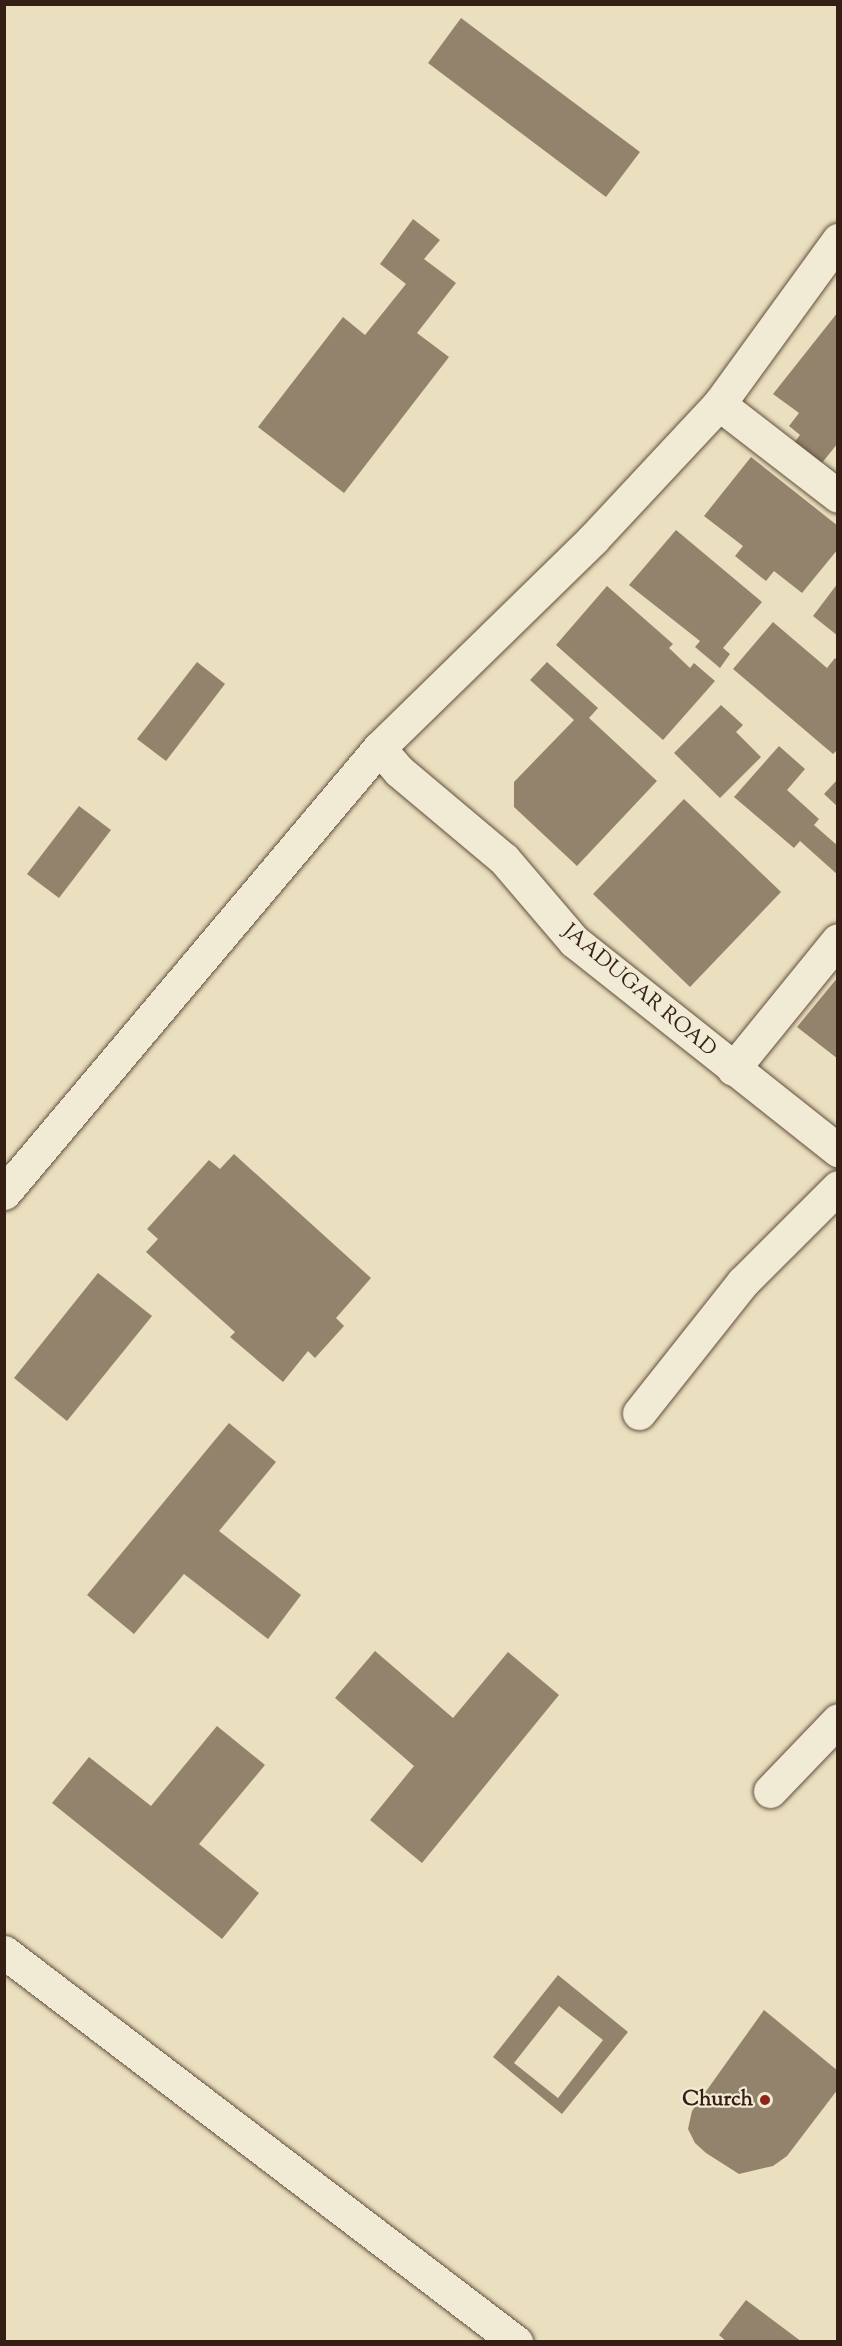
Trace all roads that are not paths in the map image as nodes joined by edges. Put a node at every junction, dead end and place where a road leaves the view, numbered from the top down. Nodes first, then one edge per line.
1 (837, 240) edge
2 (719, 404) junction
3 (837, 496) edge
4 (389, 759) junction
5 (837, 939) edge
6 (733, 1069) junction
7 (837, 1150) edge
8 (837, 1187) edge
9 (4, 1193) edge
10 (639, 1413) dead end
11 (837, 1720) edge
12 (770, 1791) dead end
13 (4, 1952) edge
14 (516, 2342) edge

1 - 2 street
2 - 3 street
2 - 4 street
4 - 6 street, JAADUGAR ROAD
4 - 9 street
5 - 6 street
6 - 7 street, JAADUGAR ROAD
8 - 10 street
11 - 12 street
13 - 14 street

